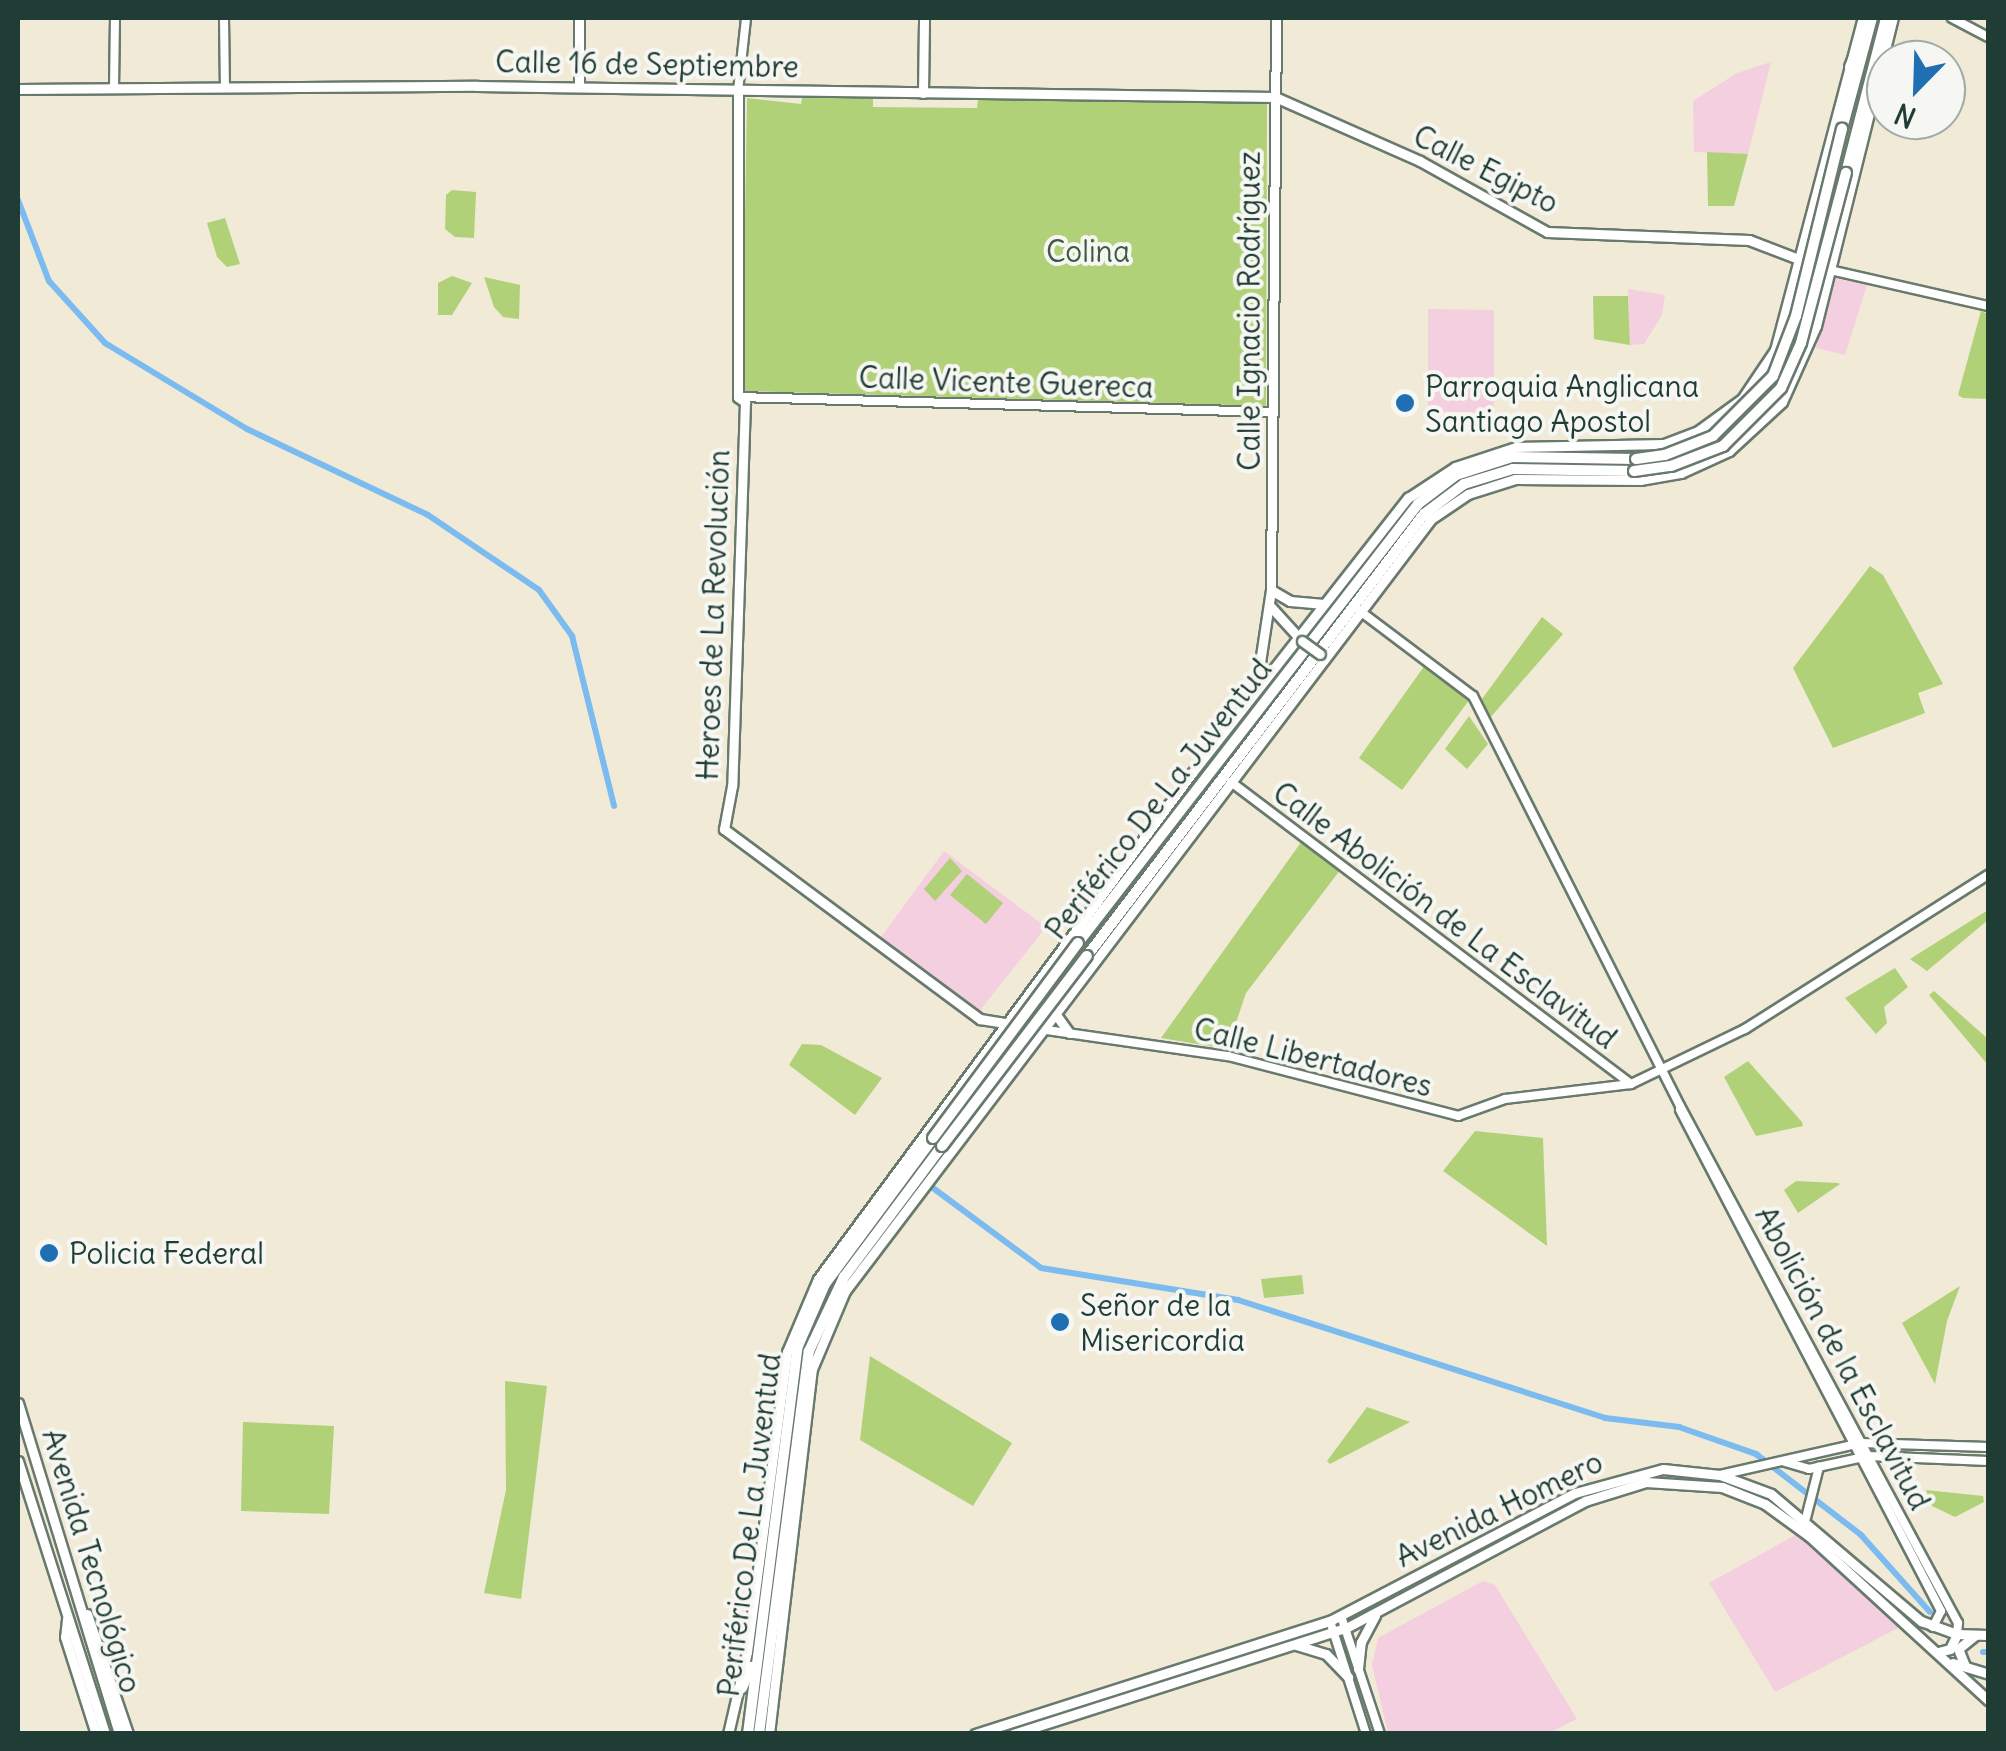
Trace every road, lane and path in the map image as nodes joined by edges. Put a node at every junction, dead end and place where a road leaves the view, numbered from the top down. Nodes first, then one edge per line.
1 (115, 18) edge
2 (224, 18) edge
3 (579, 18) edge
4 (746, 18) edge
5 (924, 18) edge
6 (1276, 18) edge
7 (1863, 18) edge
8 (1871, 18) edge
9 (1952, 18) edge
10 (1988, 37) edge
11 (1850, 67) junction
12 (579, 87) junction
13 (114, 88) junction
14 (224, 88) junction
15 (18, 89) edge
16 (738, 91) junction
17 (923, 93) junction
18 (1866, 94) edge
19 (1275, 97) junction
20 (1866, 126) edge
21 (1804, 242) junction
22 (1834, 251) junction
23 (1799, 263) junction
24 (1830, 270) junction
25 (1792, 293) junction
26 (1822, 303) junction
27 (1988, 306) edge
28 (738, 396) junction
29 (1272, 412) junction
30 (1635, 465) junction
31 (1270, 590) junction
32 (1324, 604) junction
33 (1270, 605) junction
34 (1360, 611) junction
35 (1301, 640) junction
36 (1322, 656) junction
37 (1254, 696) junction
38 (1231, 782) junction
39 (1193, 830) junction
40 (1152, 844) junction
41 (1162, 860) junction
42 (1124, 869) junction
43 (1988, 875) edge
44 (1027, 997) junction
45 (1052, 1013) junction
46 (985, 1021) junction
47 (1007, 1024) junction
48 (1040, 1029) junction
49 (1069, 1033) junction
50 (995, 1040) junction
51 (1022, 1054) junction
52 (1663, 1069) junction
53 (1631, 1084) junction
54 (937, 1142) junction
55 (875, 1250) junction
56 (849, 1270) junction
57 (780, 1399) junction
58 (18, 1403) edge
59 (785, 1432) junction
60 (1857, 1444) junction
61 (1988, 1448) edge
62 (1863, 1457) junction
63 (18, 1461) edge
64 (1988, 1461) edge
65 (1785, 1462) junction
66 (1818, 1468) junction
67 (1720, 1475) junction
68 (1806, 1518) junction
69 (781, 1570) junction
70 (787, 1584) junction
71 (82, 1610) junction
72 (1380, 1610) junction
73 (68, 1616) junction
74 (1341, 1616) junction
75 (1330, 1621) junction
76 (1934, 1626) junction
77 (1346, 1628) junction
78 (1335, 1632) junction
79 (1957, 1634) junction
80 (1975, 1635) junction
81 (1988, 1635) edge
82 (1289, 1646) junction
83 (1942, 1656) junction
84 (756, 1657) junction
85 (1966, 1667) junction
86 (1358, 1669) junction
87 (1988, 1674) edge
88 (1348, 1677) junction
89 (742, 1688) junction
90 (1988, 1700) edge
91 (96, 1734) edge
92 (105, 1734) edge
93 (119, 1734) edge
94 (128, 1734) edge
95 (728, 1734) edge
96 (748, 1734) edge
97 (759, 1734) edge
98 (770, 1734) edge
99 (974, 1734) edge
100 (1012, 1734) edge
101 (1366, 1734) edge
102 (1380, 1734) edge

1 - 13 street
2 - 14 street
3 - 12 main road
4 - 16 street
5 - 17 main road
6 - 19 main road, Calle Ignacio Rodríguez
7 - 11 main road, Periférico De La Juventud
8 - 11 highway
8 - 30 highway, Periférico De La Juventud, bridge
9 - 10 street
11 - 21 main road, Periférico De La Juventud
12 - 14 main road, Calle 16 de Septiembre
12 - 16 main road, Calle 16 de Septiembre
13 - 14 main road, Calle 16 de Septiembre
13 - 15 main road, Calle 16 de Septiembre
16 - 17 main road, Calle 16 de Septiembre
16 - 28 main road
17 - 19 main road, Calle 16 de Septiembre
18 - 30 highway, Periférico De La Juventud, bridge
19 - 23 main road, Calle Egipto
19 - 29 main road, Calle Ignacio Rodríguez
20 - 22 main road, Periférico De La Juventud
21 - 22 main road
21 - 23 main road, Periférico De La Juventud
22 - 24 main road, Periférico De La Juventud
23 - 24 main road, Calle Egipto
23 - 25 main road, Periférico De La Juventud
24 - 26 main road, Periférico De La Juventud
24 - 27 street
25 - 26 main road
25 - 32 main road, Periférico De La Juventud
26 - 34 main road, Periférico De La Juventud
28 - 29 street, Calle Vicente Guereca
28 - 46 main road, Heroes de La Revolución
29 - 31 main road, Calle Ignacio Rodríguez
30 - 40 highway, Periférico De La Juventud
30 - 41 highway, Periférico De La Juventud
31 - 32 main road
31 - 33 main road, Calle Ignacio Rodríguez
32 - 35 main road, Periférico De La Juventud
33 - 35 main road
33 - 37 main road, Calle Ignacio Rodríguez
34 - 36 main road, Periférico De La Juventud
34 - 52 street, Abolición de la Esclavitud
35 - 36 main road, bridge
35 - 37 main road, Periférico De La Juventud
36 - 38 main road, Periférico De La Juventud
37 - 42 main road, Periférico De La Juventud
38 - 39 main road, Periférico De La Juventud
38 - 53 street, Calle Abolición de La Esclavitud
39 - 41 highway
39 - 45 main road, Periférico De La Juventud
40 - 42 highway
40 - 54 highway, Periférico De La Juventud, bridge
41 - 54 highway, Periférico De La Juventud, bridge
42 - 44 main road, Periférico De La Juventud
43 - 52 street, Calle Libertadores
44 - 45 main road
44 - 47 main road, Periférico De La Juventud
45 - 48 main road, Periférico De La Juventud
45 - 49 main road
46 - 47 main road, Calle Libertadores
46 - 50 main road
47 - 48 main road, Calle Libertadores
47 - 50 main road, Periférico De La Juventud
48 - 49 street, Calle Libertadores
48 - 51 main road, Periférico De La Juventud
49 - 53 street, Calle Libertadores
50 - 51 main road
50 - 57 main road, Periférico De La Juventud
51 - 55 main road, Periférico De La Juventud
52 - 53 street, Calle Libertadores
52 - 60 street, Abolición de la Esclavitud
54 - 56 highway, Periférico De La Juventud
54 - 59 highway, Periférico De La Juventud
55 - 56 highway
55 - 70 main road, Periférico De La Juventud
56 - 69 highway, Periférico De La Juventud
57 - 59 highway
57 - 89 main road, Periférico De La Juventud
58 - 71 main road, Avenida Tecnológico
59 - 84 highway, Periférico De La Juventud
60 - 61 street
60 - 62 street, Abolición de la Esclavitud
60 - 65 street
62 - 64 street
62 - 66 street
62 - 76 street, Abolición de la Esclavitud
62 - 79 street, Abolición de la Esclavitud
63 - 73 main road, Avenida Tecnológico
65 - 66 street
65 - 67 street
66 - 68 street
67 - 68 main road, Avenida Homero
67 - 74 main road, Avenida Homero
68 - 76 main road, Avenida Homero
69 - 70 highway
69 - 97 highway, Periférico De La Juventud
70 - 98 main road, Periférico De La Juventud
71 - 93 main road, Avenida Tecnológico
71 - 94 main road
72 - 77 main road, Avenida Homero
72 - 83 main road, Avenida Homero
72 - 86 main road
73 - 91 main road
73 - 92 main road, Avenida Tecnológico
74 - 75 main road, Avenida Homero
74 - 77 street
75 - 78 street
75 - 99 main road, Avenida Homero
76 - 79 main road
77 - 78 main road, Avenida Homero
77 - 86 street
78 - 82 main road, Avenida Homero
78 - 88 street
79 - 80 main road
79 - 83 main road
80 - 81 main road
80 - 85 main road
82 - 88 main road
82 - 100 main road
83 - 85 main road
83 - 90 main road, Avenida Homero
84 - 89 highway
84 - 96 highway, Periférico De La Juventud
85 - 87 main road
86 - 102 street
88 - 101 street
89 - 95 main road, Periférico De La Juventud

